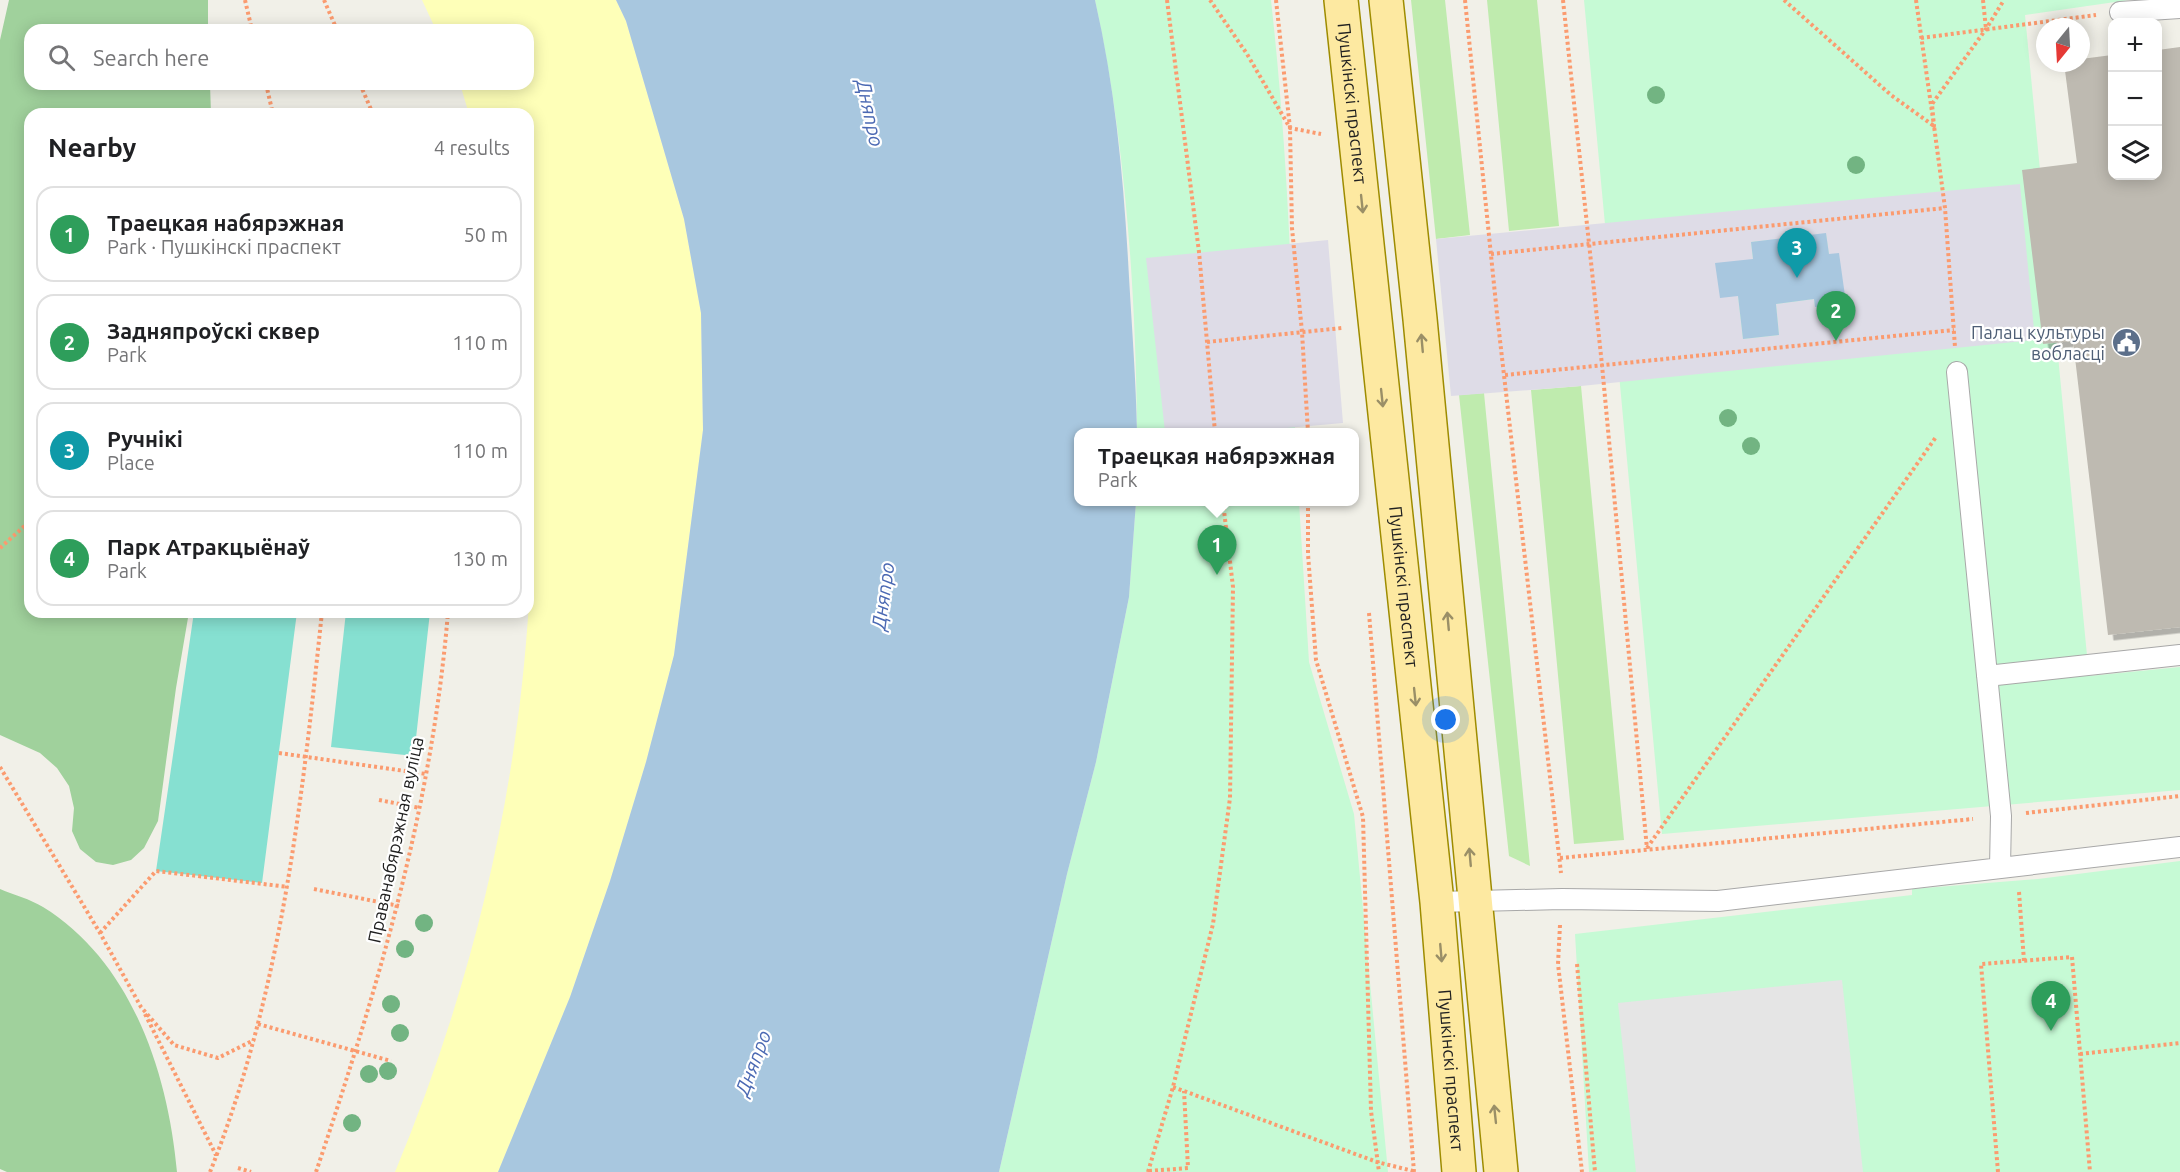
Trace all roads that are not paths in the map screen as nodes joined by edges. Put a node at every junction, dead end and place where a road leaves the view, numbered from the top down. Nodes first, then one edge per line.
1 (1341, 0) edge
2 (1386, 0) edge
3 (2180, 8) edge
4 (2120, 12) road end
5 (1957, 372) road end
6 (2180, 655) edge
7 (1987, 676) junction
8 (2180, 847) edge
9 (2009, 866) junction
10 (1474, 900) junction
11 (1437, 902) junction
12 (1459, 1172) edge
13 (1501, 1172) edge

1 -> 11 main road, Пушкінскі праспект
10 -> 2 main road
3 - 4 lane
5 - 7 lane
6 - 7 lane
7 - 9 lane
8 - 9 lane
9 - 10 lane
10 - 11 lane
13 -> 10 main road
11 -> 12 main road, Пушкінскі праспект

